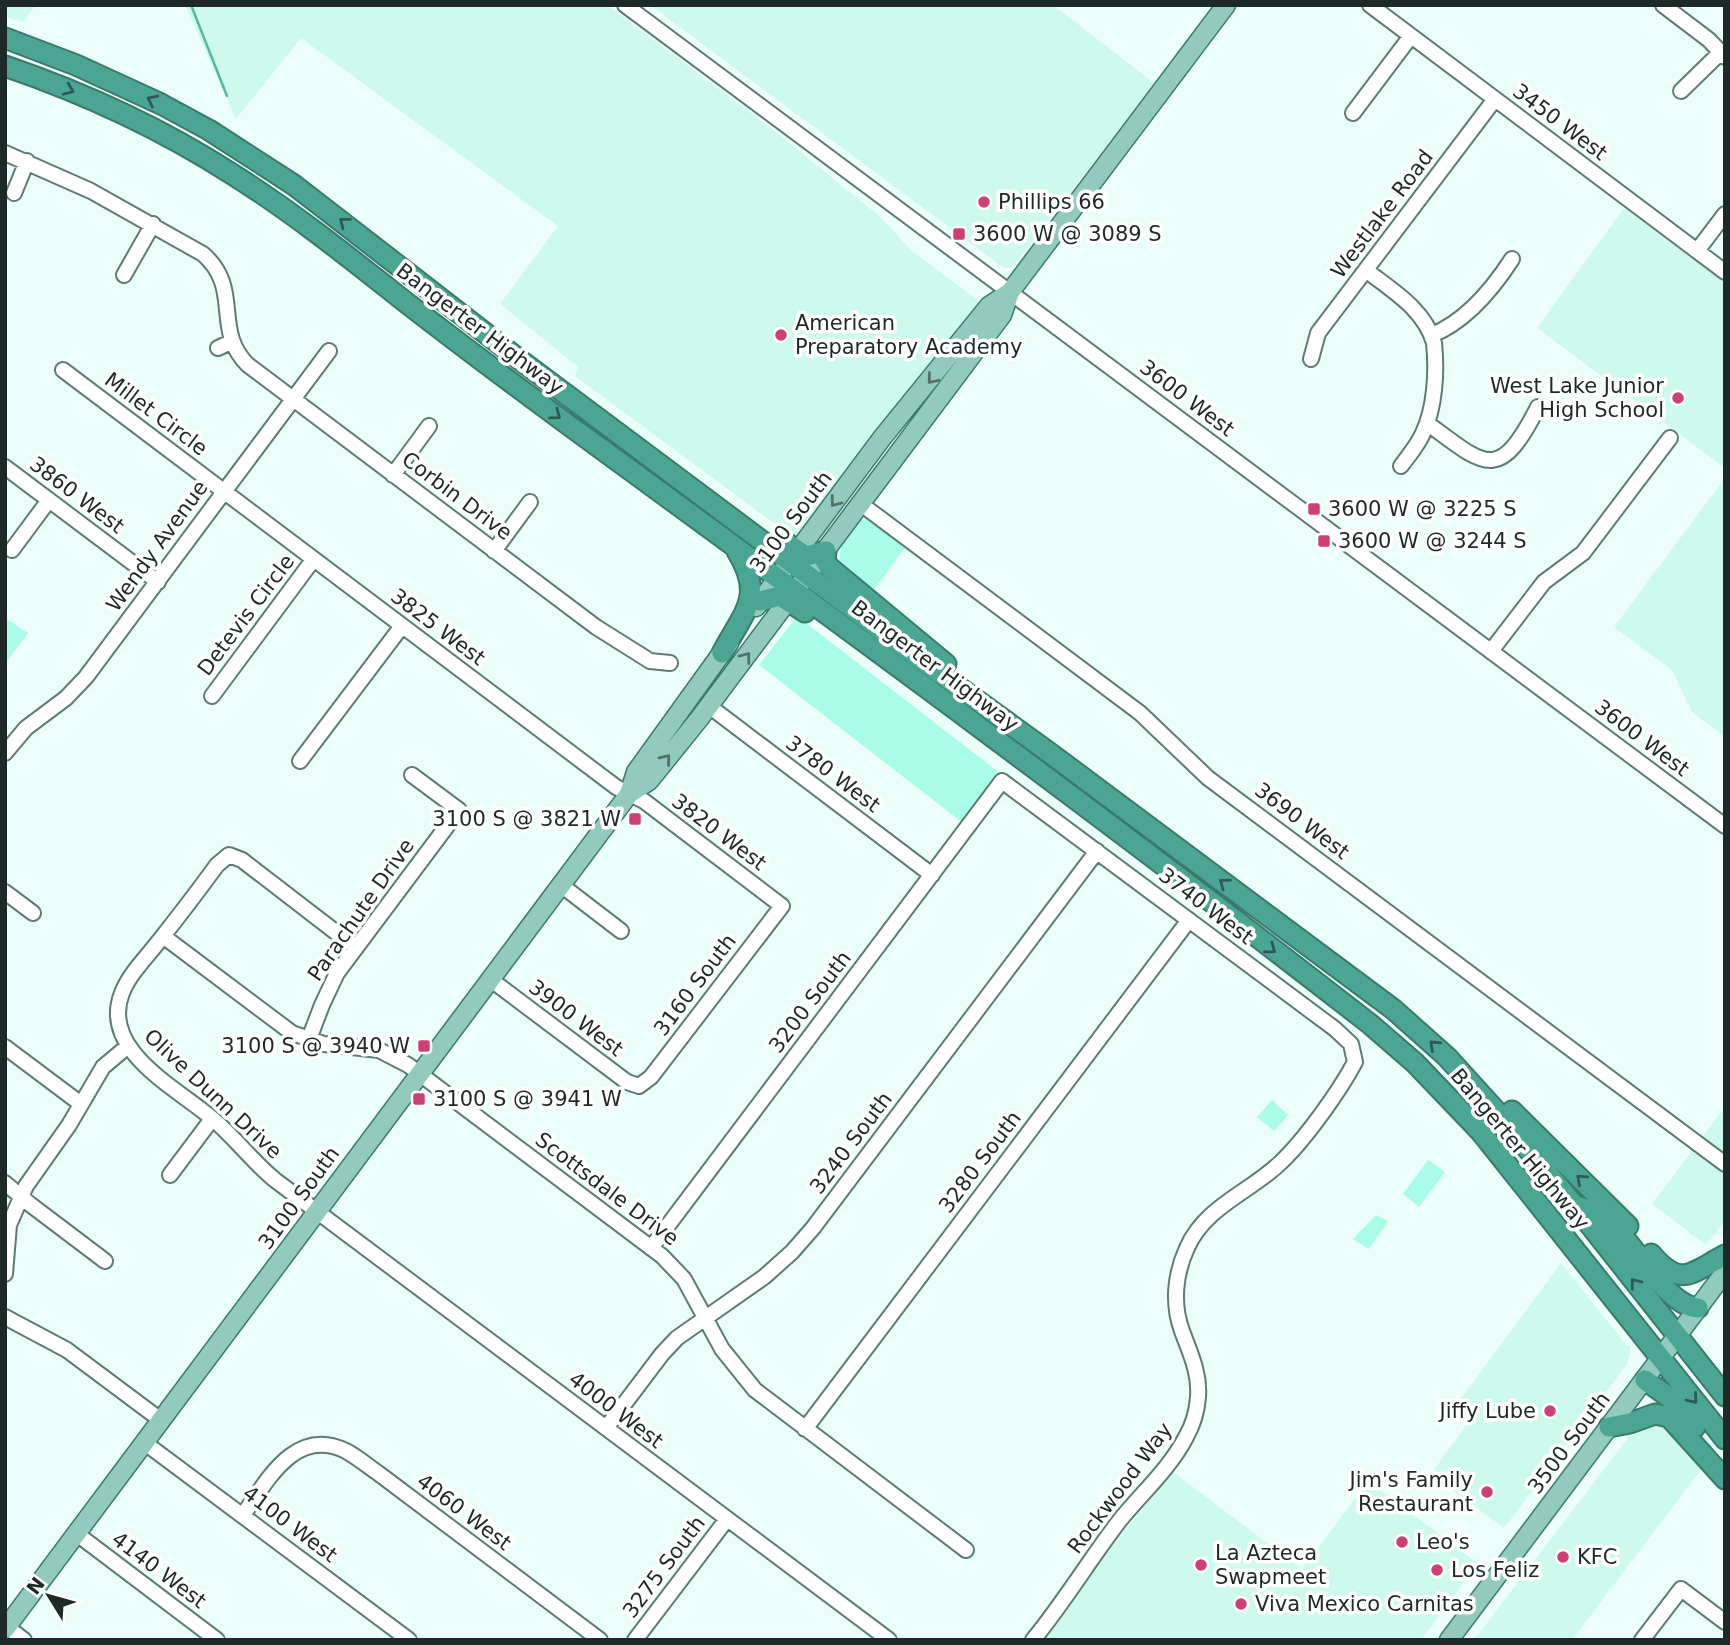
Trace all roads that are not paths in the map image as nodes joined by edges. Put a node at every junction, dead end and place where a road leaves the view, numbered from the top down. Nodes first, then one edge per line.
1 (625, 5) edge
2 (1226, 5) edge
3 (1370, 5) edge
4 (1663, 5) edge
5 (1411, 36) junction
6 (5, 38) edge
7 (1723, 55) edge
8 (5, 66) edge
9 (1681, 91) dead end
10 (1495, 100) junction
11 (1353, 113) dead end
12 (5, 153) edge
13 (27, 162) junction
14 (14, 193) dead end
15 (1725, 214) edge
16 (153, 223) junction
17 (1697, 251) junction
18 (346, 254) junction
19 (1511, 259) dead end
20 (1367, 271) junction
21 (1725, 272) edge
22 (124, 275) dead end
23 (1010, 292) junction
24 (1432, 335) junction
25 (328, 351) dead end
26 (1311, 359) dead end
27 (63, 370) dead end
28 (553, 384) junction
29 (292, 398) junction
30 (1538, 407) dead end
31 (1427, 423) junction
32 (429, 426) dead end
33 (1670, 438) dead end
34 (1401, 466) dead end
35 (5, 467) edge
36 (393, 475) junction
37 (224, 491) junction
38 (49, 500) junction
39 (530, 502) dead end
40 (860, 504) junction
41 (733, 544) junction
42 (12, 550) dead end
43 (494, 551) junction
44 (826, 551) junction
45 (313, 560) junction
46 (789, 564) junction
47 (158, 582) junction
48 (797, 588) junction
49 (760, 601) junction
50 (402, 626) junction
51 (1491, 651) junction
52 (722, 653) junction
53 (670, 663) dead end
54 (212, 696) dead end
55 (979, 703) junction
56 (709, 706) junction
57 (5, 753) edge
58 (300, 761) dead end
59 (412, 775) dead end
60 (1041, 775) junction
61 (1002, 781) joint
62 (629, 794) junction
63 (1725, 826) edge
64 (1097, 851) junction
65 (1199, 864) junction
66 (932, 874) junction
67 (561, 886) junction
68 (5, 892) edge
69 (782, 906) joint
70 (33, 913) dead end
71 (1189, 920) junction
72 (621, 931) dead end
73 (163, 936) junction
74 (355, 947) junction
75 (490, 979) junction
76 (309, 1039) junction
77 (128, 1046) junction
78 (5, 1047) edge
79 (420, 1073) junction
80 (1345, 1080) joint
81 (639, 1086) joint
82 (1444, 1093) junction
83 (1481, 1094) junction
84 (81, 1104) junction
85 (212, 1119) junction
86 (1725, 1164) edge
87 (170, 1175) dead end
88 (5, 1183) edge
89 (21, 1196) junction
90 (1575, 1206) junction
91 (318, 1212) junction
92 (651, 1248) junction
93 (1725, 1255) edge
94 (105, 1261) dead end
95 (1725, 1272) edge
96 (5, 1274) edge
97 (1698, 1308) junction
98 (5, 1317) edge
99 (705, 1317) junction
100 (1678, 1337) junction
101 (1661, 1358) junction
102 (1645, 1380) junction
103 (1725, 1396) edge
104 (162, 1421) junction
105 (1609, 1427) junction
106 (606, 1428) junction
107 (806, 1430) junction
108 (1725, 1439) edge
109 (145, 1443) junction
110 (1725, 1464) edge
111 (1725, 1479) edge
112 (243, 1515) junction
113 (727, 1519) junction
114 (76, 1534) junction
115 (966, 1550) dead end
116 (1725, 1622) edge
117 (6, 1628) edge
118 (24, 1640) edge
119 (217, 1640) edge
120 (409, 1640) edge
121 (600, 1640) edge
122 (635, 1640) edge
123 (889, 1640) edge
124 (1033, 1640) edge
125 (1449, 1640) edge
126 (1642, 1640) edge

1 - 23 street, 3600 West
2 - 23 main road, 3100 South
3 - 5 street, 3450 West
4 - 7 street
5 - 10 street, 3450 West
5 - 11 street
28 -> 6 highway, Bangerter Highway
7 - 9 street
8 -> 18 highway, Bangerter Highway
10 - 17 street, 3450 West
10 - 20 street, Westlake Road
12 - 13 street, Corbin Drive
13 - 14 street
13 - 16 street, Corbin Drive
15 - 17 street
16 - 22 street
16 - 29 street, Corbin Drive
17 - 21 street, 3450 West
18 - 28 highway
18 -> 41 highway, Bangerter Highway
19 - 24 street
20 - 24 street
20 - 26 street, Westlake Road
23 - 40 main road, 3100 South
23 -> 46 main road, 3100 South
23 - 51 street, 3600 West
24 - 31 street
25 - 29 street, Wendy Avenue
27 - 37 street, Millet Circle
28 - 46 highway
29 - 36 street, Corbin Drive
29 - 37 street, Wendy Avenue
30 - 31 street
31 - 34 street
32 - 36 street
33 - 51 street
35 - 38 street, 3860 West
36 - 43 street, Corbin Drive
37 - 45 street, 3825 West
37 - 47 street, Wendy Avenue
38 - 42 street
38 - 47 street, 3860 West
39 - 43 street
40 - 44 main road, 3100 South
40 - 86 street, 3690 West
41 - 46 highway, Bangerter Highway
41 - 52 highway
43 - 53 street, Corbin Drive
44 - 46 highway
44 - 48 main road, 3100 South
44 - 55 highway
45 - 50 street, 3825 West
45 - 54 street, Detevis Circle
46 - 48 highway, Bangerter Highway
46 - 49 main road, 3100 South
47 - 57 street, Wendy Avenue
48 - 49 highway
48 - 55 highway, Bangerter Highway
56 -> 48 main road, 3100 South
48 - 60 highway, Bangerter Highway
49 - 52 main road, 3100 South
50 - 58 street
50 - 62 street, 3825 West
51 - 63 street, 3600 West
52 - 62 main road, 3100 South
55 - 65 highway, Bangerter Highway
62 -> 56 main road, 3100 South
56 - 66 street, 3780 West
59 - 74 street, Parachute Drive
60 - 65 highway
60 -> 82 highway, Bangerter Highway
61 - 64 street, 3740 West
61 - 66 street, 3200 South
62 - 67 main road, 3100 South
62 - 69 street, 3820 West
64 - 71 street, 3740 West
64 - 99 street, 3240 South
83 -> 65 highway, Bangerter Highway
66 - 92 street, 3200 South
67 - 72 street
67 - 75 main road, 3100 South
68 - 70 street
69 - 81 street, 3160 South
71 - 80 street, 3740 West
71 - 107 street, 3280 South
73 - 74 street, Olive Dunn Drive
73 - 76 street, Scottsdale Drive
73 - 77 street, Olive Dunn Drive
74 - 76 street, Parachute Drive
75 - 79 main road, 3100 South
75 - 81 street, 3900 West
76 - 79 street, Scottsdale Drive
77 - 84 street
77 - 85 street, Olive Dunn Drive
78 - 84 street
79 - 91 main road, 3100 South
79 - 92 street, Scottsdale Drive
80 - 124 street, Rockwood Way
82 - 90 highway
82 - 101 highway, Bangerter Highway
83 - 90 highway, Bangerter Highway
93 -> 83 highway
84 - 89 street
85 - 87 street
85 - 91 street, Olive Dunn Drive
88 - 89 street
89 - 94 street
89 - 96 street
90 - 97 highway
100 -> 90 highway, Bangerter Highway
91 - 104 main road, 3100 South
91 - 106 street, 4000 West
92 - 99 street, Scottsdale Drive
95 - 97 main road, 3500 South
97 - 100 main road, 3500 South
98 - 104 street
99 - 106 street, 3240 South
99 - 107 street, Scottsdale Drive
100 - 101 main road, 3500 South
100 - 103 highway, Bangerter Highway
101 - 102 main road, 3500 South
101 -> 108 highway, Bangerter Highway
102 - 105 main road, 3500 South
102 - 110 highway
104 - 109 main road, 3100 South
105 - 111 highway
105 - 125 main road, 3500 South
106 - 113 street, 4000 West
107 - 115 street, Scottsdale Drive
109 - 112 street, 4100 West
109 - 114 main road, 3100 South
112 - 120 street, 4100 West
112 - 121 street, 4060 West
113 - 122 street, 3275 South
113 - 123 street, 4000 West
114 - 117 main road, 3100 South
114 - 119 street, 4140 West
116 - 126 street
117 - 118 street

